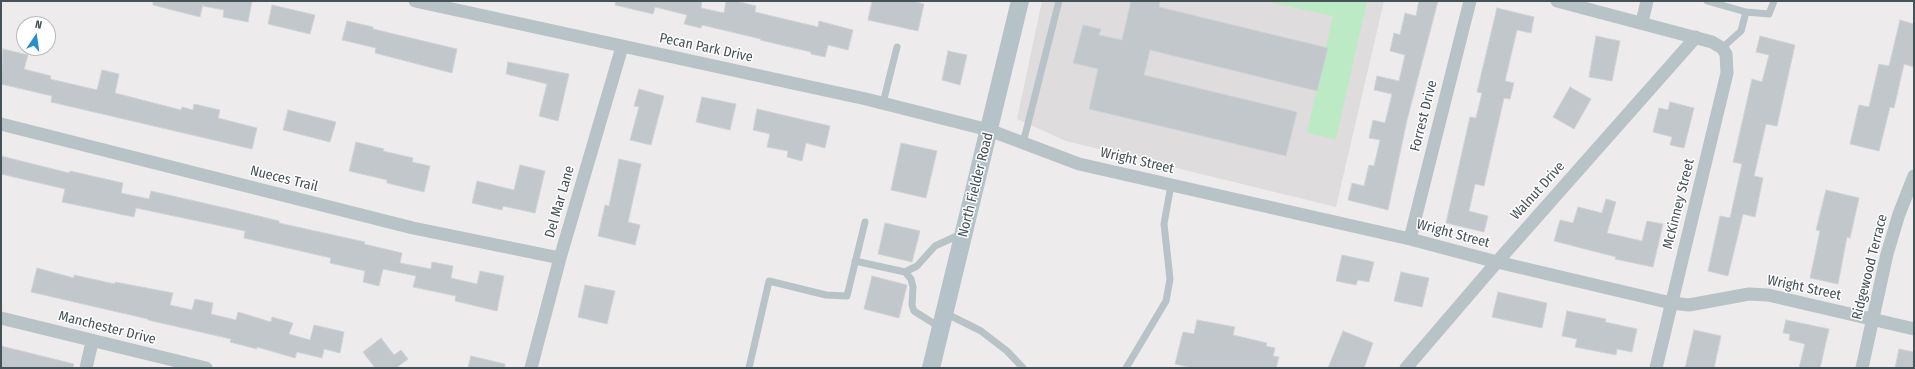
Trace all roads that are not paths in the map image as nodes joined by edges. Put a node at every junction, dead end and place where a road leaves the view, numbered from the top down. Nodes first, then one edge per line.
1 (415, 1) edge
2 (1020, 1) edge
3 (1059, 1) edge
4 (1470, 1) edge
5 (1557, 1) edge
6 (1647, 1) edge
7 (1707, 1) edge
8 (1774, 1) edge
9 (1746, 12) junction
10 (1642, 22) junction
11 (1696, 37) junction
12 (622, 47) junction
13 (897, 47) dead end
14 (1722, 48) junction
15 (883, 103) junction
16 (1, 124) edge
17 (989, 130) junction
18 (1023, 143) junction
19 (1914, 176) edge
20 (1171, 185) junction
21 (865, 222) dead end
22 (964, 232) junction
23 (1410, 239) junction
24 (560, 258) junction
25 (855, 261) junction
26 (1497, 262) junction
27 (905, 272) junction
28 (1671, 302) junction
29 (1, 318) edge
30 (1873, 319) junction
31 (943, 321) junction
32 (1914, 329) edge
33 (92, 342) junction
34 (86, 368) edge
35 (206, 368) edge
36 (531, 368) edge
37 (749, 368) edge
38 (931, 368) edge
39 (1022, 368) edge
40 (1126, 368) edge
41 (1406, 368) edge
42 (1656, 368) edge
43 (1862, 368) edge

1 - 12 street, Pecan Park Drive
2 - 17 main road, North Fielder Road
3 - 18 lane
4 - 23 street, Forrest Drive
5 - 10 street
6 - 10 street
7 - 9 lane
8 - 9 lane
9 - 14 lane
10 - 11 street
11 - 14 street
11 - 26 street, Walnut Drive
12 - 15 street, Pecan Park Drive
12 - 24 street, Del Mar Lane
13 - 15 lane
14 - 28 street, McKinney Street
15 - 17 street, Pecan Park Drive
16 - 24 street, Nueces Trail
17 - 18 street, Wright Street
17 - 22 main road, North Fielder Road
18 - 20 street, Wright Street
19 - 30 street, Ridgewood Terrace
20 - 23 street, Wright Street
20 - 40 lane
21 - 25 lane
22 - 27 lane
22 - 31 main road, North Fielder Road
23 - 26 street, Wright Street
24 - 36 street, Del Mar Lane
25 - 27 lane
25 - 37 lane
26 - 28 street, Wright Street
26 - 41 street, Walnut Drive
27 - 31 lane
28 - 30 street, Wright Street
28 - 42 street, McKinney Street
29 - 33 street, Manchester Drive
30 - 32 street, Wright Street
30 - 43 street, Ridgewood Terrace
31 - 38 main road, North Fielder Road
31 - 39 lane
33 - 34 street
33 - 35 street, Manchester Drive

